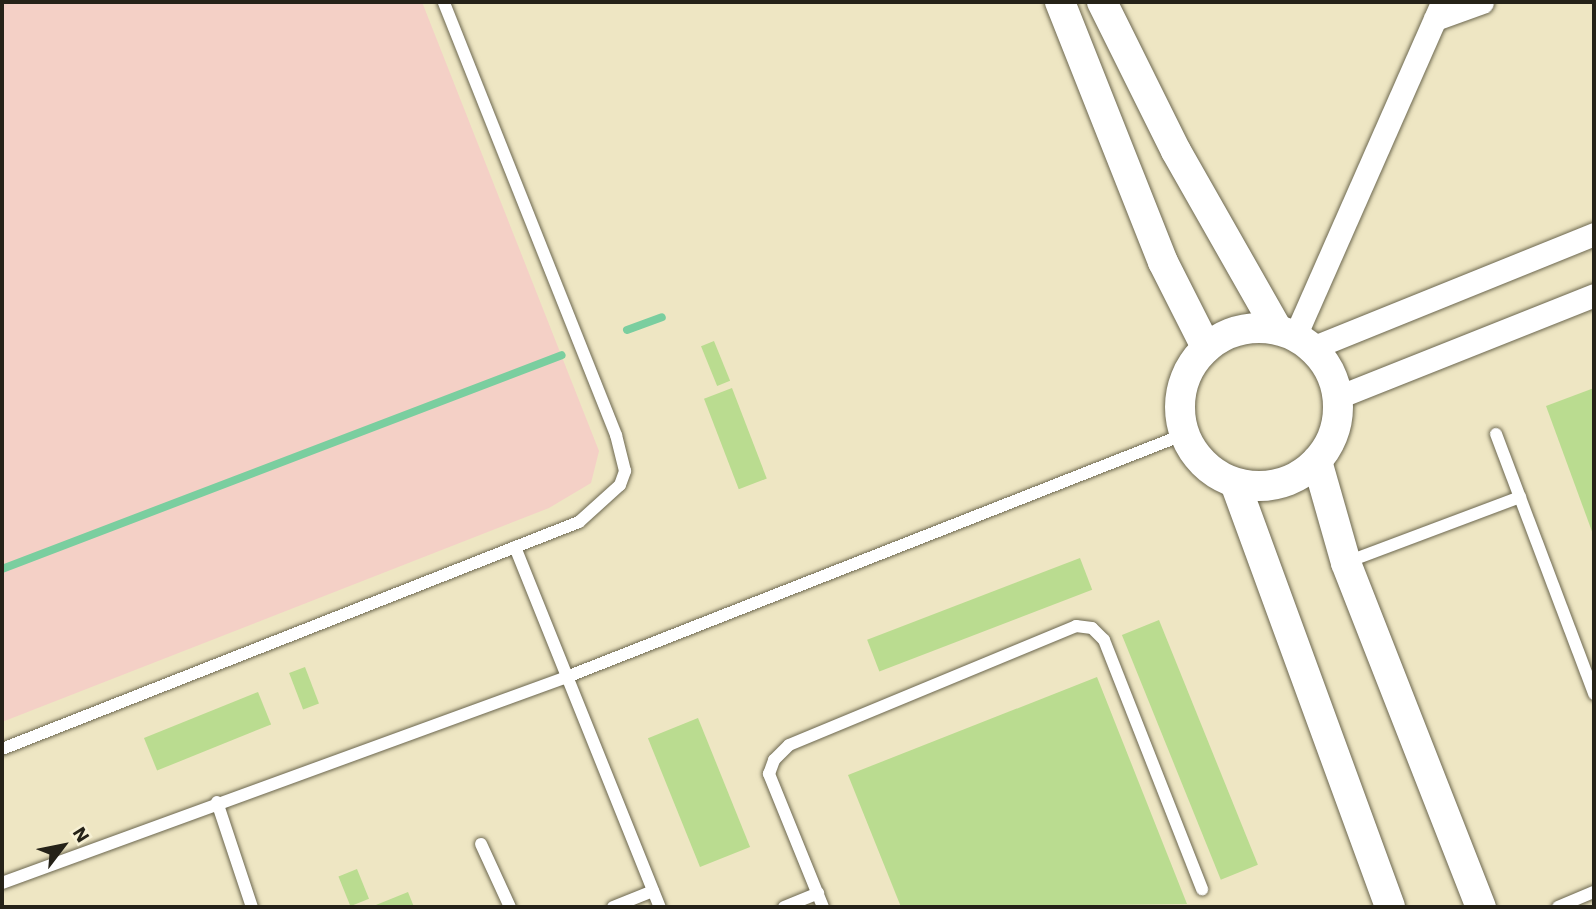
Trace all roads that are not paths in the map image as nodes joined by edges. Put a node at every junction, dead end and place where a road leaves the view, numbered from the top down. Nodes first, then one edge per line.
1 (444, 2) edge
2 (1060, 2) edge
3 (1102, 2) edge
4 (1482, 2) edge
5 (1438, 10) edge
6 (1594, 234) edge
7 (1594, 295) edge
8 (1295, 338) junction
9 (1206, 347) junction
10 (1338, 397) junction
11 (1496, 434) dead end
12 (1185, 435) junction
13 (1317, 461) junction
14 (1235, 483) junction
15 (1520, 497) junction
16 (515, 547) junction
17 (1346, 562) junction
18 (564, 678) junction
19 (1594, 694) edge
20 (2, 749) edge
21 (217, 802) junction
22 (481, 844) dead end
23 (2, 883) edge
24 (1202, 889) dead end
25 (653, 891) junction
26 (818, 892) junction
27 (1594, 892) edge
28 (252, 907) edge
29 (510, 907) edge
30 (613, 907) edge
31 (660, 907) edge
32 (784, 907) edge
33 (823, 907) edge
34 (1390, 907) edge
35 (1481, 907) edge
36 (1558, 907) edge

1 - 16 lane
2 - 9 street
3 - 8 street
4 - 5 street
5 - 8 street
6 - 8 street
7 - 10 street
8 - 9 street
8 - 10 street
9 - 12 street
10 - 13 street
11 - 15 lane
12 - 14 street
12 - 18 lane
13 - 14 street
13 - 17 street
14 - 34 street
15 - 17 lane
15 - 19 lane
16 - 18 lane
16 - 20 lane
17 - 35 street
18 - 21 lane
18 - 25 lane
21 - 23 lane
21 - 28 lane
22 - 29 lane
24 - 26 lane
25 - 30 lane
25 - 31 lane
26 - 32 lane
26 - 33 lane
27 - 36 lane

